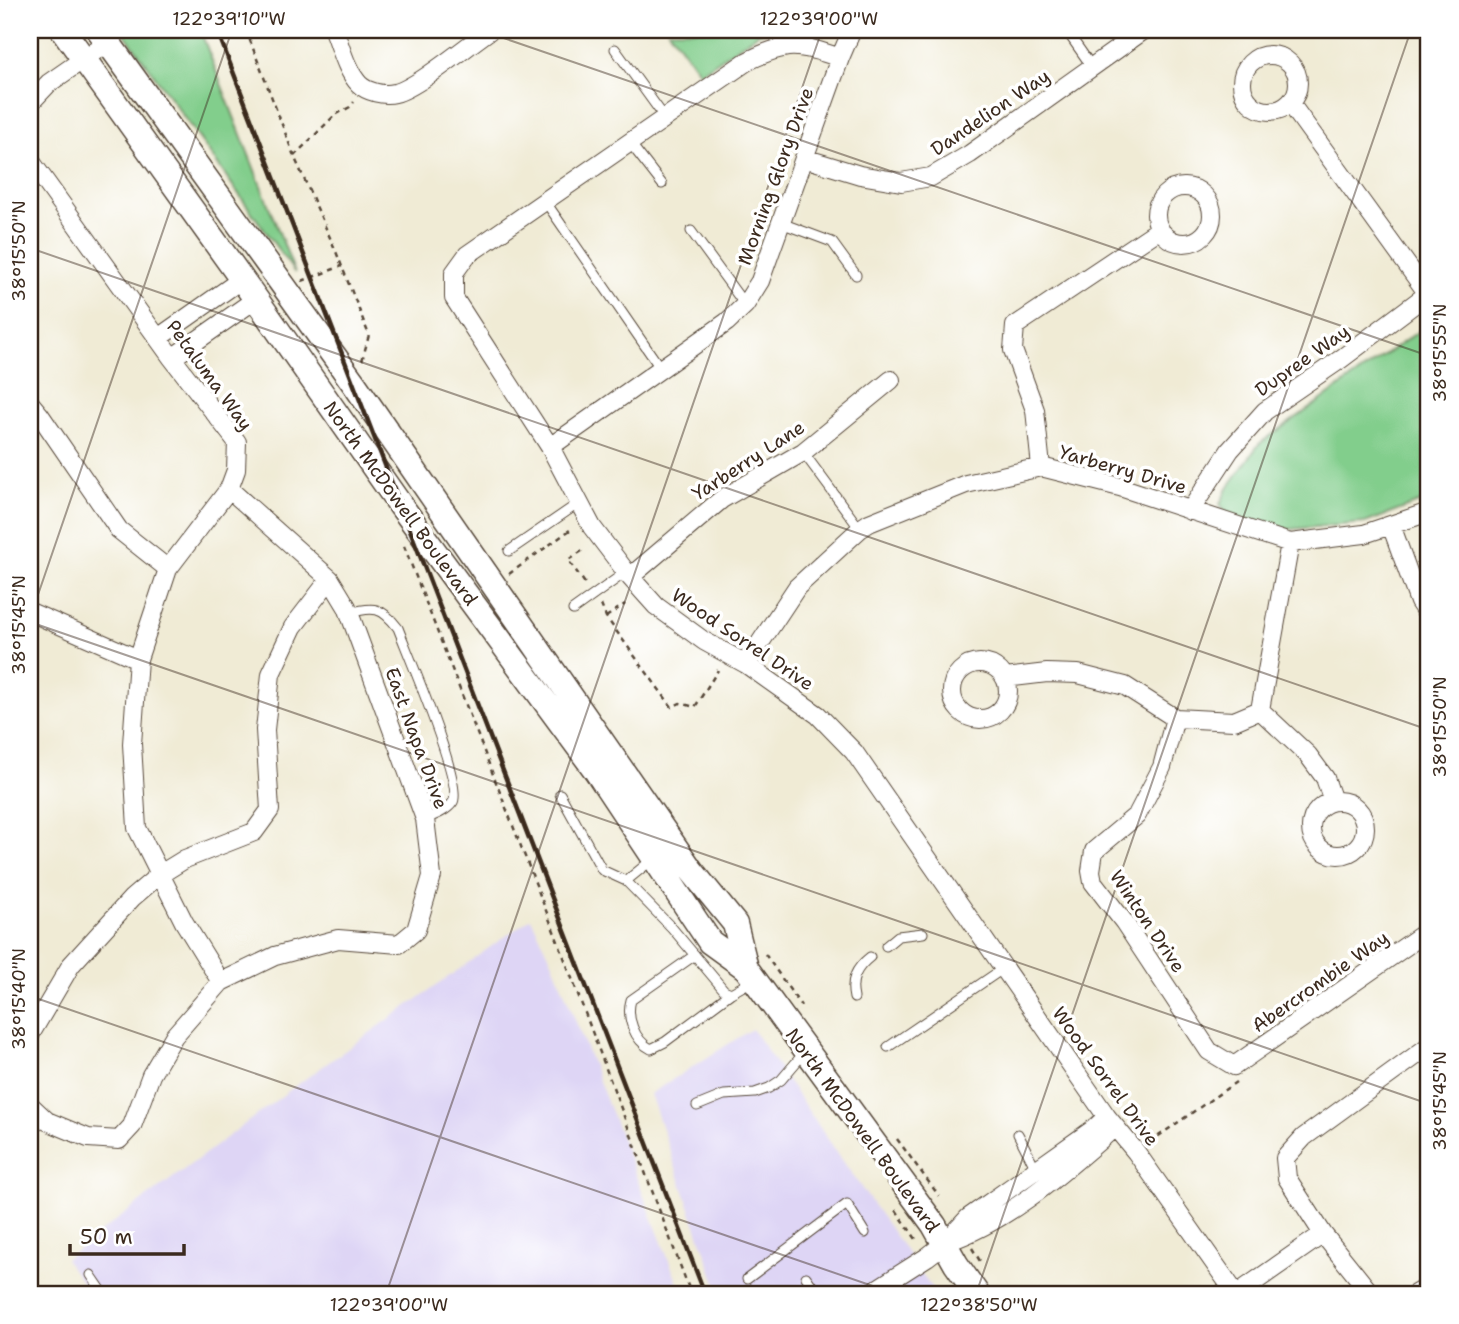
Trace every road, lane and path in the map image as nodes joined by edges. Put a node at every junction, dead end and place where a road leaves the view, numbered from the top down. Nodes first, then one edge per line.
1 (63, 30) edge
2 (246, 30) edge
3 (334, 30) edge
4 (490, 30) edge
5 (852, 30) edge
6 (1066, 30) edge
7 (1144, 30) edge
8 (104, 36) edge
9 (615, 49) dead end
10 (840, 58) junction
11 (84, 61) junction
12 (1092, 67) junction
13 (354, 102) dead end
14 (30, 103) edge
15 (1290, 103) dead end
16 (666, 118) junction
17 (630, 143) junction
18 (294, 156) junction
19 (804, 158) junction
20 (30, 160) edge
21 (662, 184) dead end
22 (545, 201) junction
23 (781, 223) junction
24 (1160, 229) dead end
25 (691, 231) dead end
26 (856, 275) dead end
27 (249, 289) junction
28 (1429, 293) edge
29 (745, 304) junction
30 (158, 338) junction
31 (172, 358) junction
32 (361, 363) dead end
33 (660, 369) junction
34 (891, 380) dead end
35 (30, 403) edge
36 (550, 447) junction
37 (803, 452) junction
38 (1041, 467) junction
39 (229, 489) junction
40 (579, 503) junction
41 (1190, 511) junction
42 (1429, 512) edge
43 (1391, 525) junction
44 (860, 528) junction
45 (570, 530) dead end
46 (402, 539) dead end
47 (1290, 543) junction
48 (509, 551) dead end
49 (582, 551) dead end
50 (168, 569) junction
51 (628, 575) junction
52 (504, 578) dead end
53 (330, 579) junction
54 (587, 586) dead end
55 (625, 604) dead end
56 (601, 605) dead end
57 (573, 610) dead end
58 (30, 612) edge
59 (349, 612) junction
60 (606, 617) junction
61 (1429, 617) edge
62 (138, 659) junction
63 (746, 664) junction
64 (718, 670) dead end
65 (1005, 678) dead end
66 (1260, 710) junction
67 (1175, 718) junction
68 (560, 794) dead end
69 (1333, 801) dead end
70 (425, 819) junction
71 (655, 858) junction
72 (159, 875) junction
73 (626, 881) junction
74 (1429, 930) edge
75 (923, 933) dead end
76 (886, 946) dead end
77 (695, 956) junction
78 (870, 957) dead end
79 (1004, 968) junction
80 (750, 974) junction
81 (222, 982) junction
82 (731, 993) junction
83 (854, 998) dead end
84 (30, 1035) edge
85 (1429, 1046) edge
86 (888, 1047) dead end
87 (807, 1049) junction
88 (1236, 1065) junction
89 (30, 1105) edge
90 (697, 1106) dead end
91 (1111, 1122) junction
92 (1018, 1134) dead end
93 (1136, 1152) junction
94 (1035, 1169) junction
95 (865, 1233) dead end
96 (1323, 1234) junction
97 (944, 1244) junction
98 (91, 1275) dead end
99 (806, 1277) dead end
100 (747, 1279) dead end
101 (1429, 1286) edge
102 (104, 1294) edge
103 (691, 1294) edge
104 (818, 1294) edge
105 (869, 1294) edge
106 (977, 1294) edge
107 (1236, 1294) edge
108 (1371, 1294) edge
109 (1415, 1294) edge

1 - 11 main road, North McDowell Boulevard
2 - 18 path
3 - 4 street
5 - 10 street, Morning Glory Drive
6 - 12 lane
7 - 12 street, Dandelion Way
8 - 11 street
8 - 80 main road, North McDowell Boulevard
9 - 16 lane
10 - 16 street, Wood Sorrel Drive
10 - 19 street, Morning Glory Drive
11 - 14 street
11 - 27 main road, North McDowell Boulevard
12 - 19 street, Dandelion Way
13 - 18 path
15 - 28 street
16 - 17 street, Wood Sorrel Drive
17 - 21 lane
17 - 22 street, Wood Sorrel Drive
18 - 32 path
19 - 23 street, Morning Glory Drive
20 - 30 street, Petaluma Way
22 - 33 lane
22 - 36 street, Wood Sorrel Drive
23 - 26 lane
23 - 29 street, Morning Glory Drive
24 - 38 street
25 - 29 lane
27 - 30 street
27 - 31 street
27 - 71 main road, North McDowell Boulevard
28 - 41 street, Dupree Way
29 - 33 street, Morning Glory Drive
30 - 31 street, Petaluma Way
31 - 39 street, Petaluma Way
33 - 36 street, Morning Glory Drive
34 - 37 street, Yarberry Lane
35 - 50 street
36 - 40 street, Wood Sorrel Drive
37 - 44 lane
37 - 51 street, Yarberry Lane
38 - 41 street, Yarberry Drive
38 - 44 street, Yarberry Drive
39 - 50 street, Petaluma Way
39 - 53 street, East Napa Drive
40 - 48 lane
40 - 51 street, Wood Sorrel Drive
41 - 47 street, Yarberry Drive
42 - 43 street, Yarberry Drive
43 - 47 street, Yarberry Drive
43 - 61 street
44 - 63 street, Yarberry Drive
45 - 52 path
46 - 103 path
47 - 66 street
49 - 54 path
50 - 62 street, Petaluma Way
51 - 57 lane
51 - 63 street, Wood Sorrel Drive
53 - 59 street, East Napa Drive
53 - 72 street
55 - 60 path
56 - 60 path
58 - 62 street
59 - 70 street, East Napa Drive
59 - 70 lane
60 - 64 path
62 - 72 street, Petaluma Way
63 - 79 street, Wood Sorrel Drive
65 - 67 street
66 - 67 street
66 - 69 street
67 - 88 street, Winton Drive
68 - 73 lane
70 - 81 street, East Napa Drive
71 - 73 lane
71 - 80 main road, North McDowell Boulevard
72 - 81 street, Petaluma Way
72 - 84 street
73 - 77 lane
74 - 88 street, Abercrombie Way
75 - 76 lane
77 - 82 lane
77 - 82 lane
78 - 83 lane
79 - 86 lane
79 - 91 street, Wood Sorrel Drive
80 - 82 lane
80 - 87 main road, North McDowell Boulevard
81 - 89 street
85 - 96 street
87 - 90 lane
87 - 97 main road, North McDowell Boulevard
88 - 93 path
91 - 93 street, Wood Sorrel Drive
91 - 94 street
91 - 97 street
92 - 94 lane
93 - 107 street, Wood Sorrel Drive
94 - 97 street
95 - 100 lane
96 - 107 street
96 - 108 street
97 - 105 street
97 - 106 main road, North McDowell Boulevard
98 - 102 lane
99 - 104 lane
101 - 109 street

